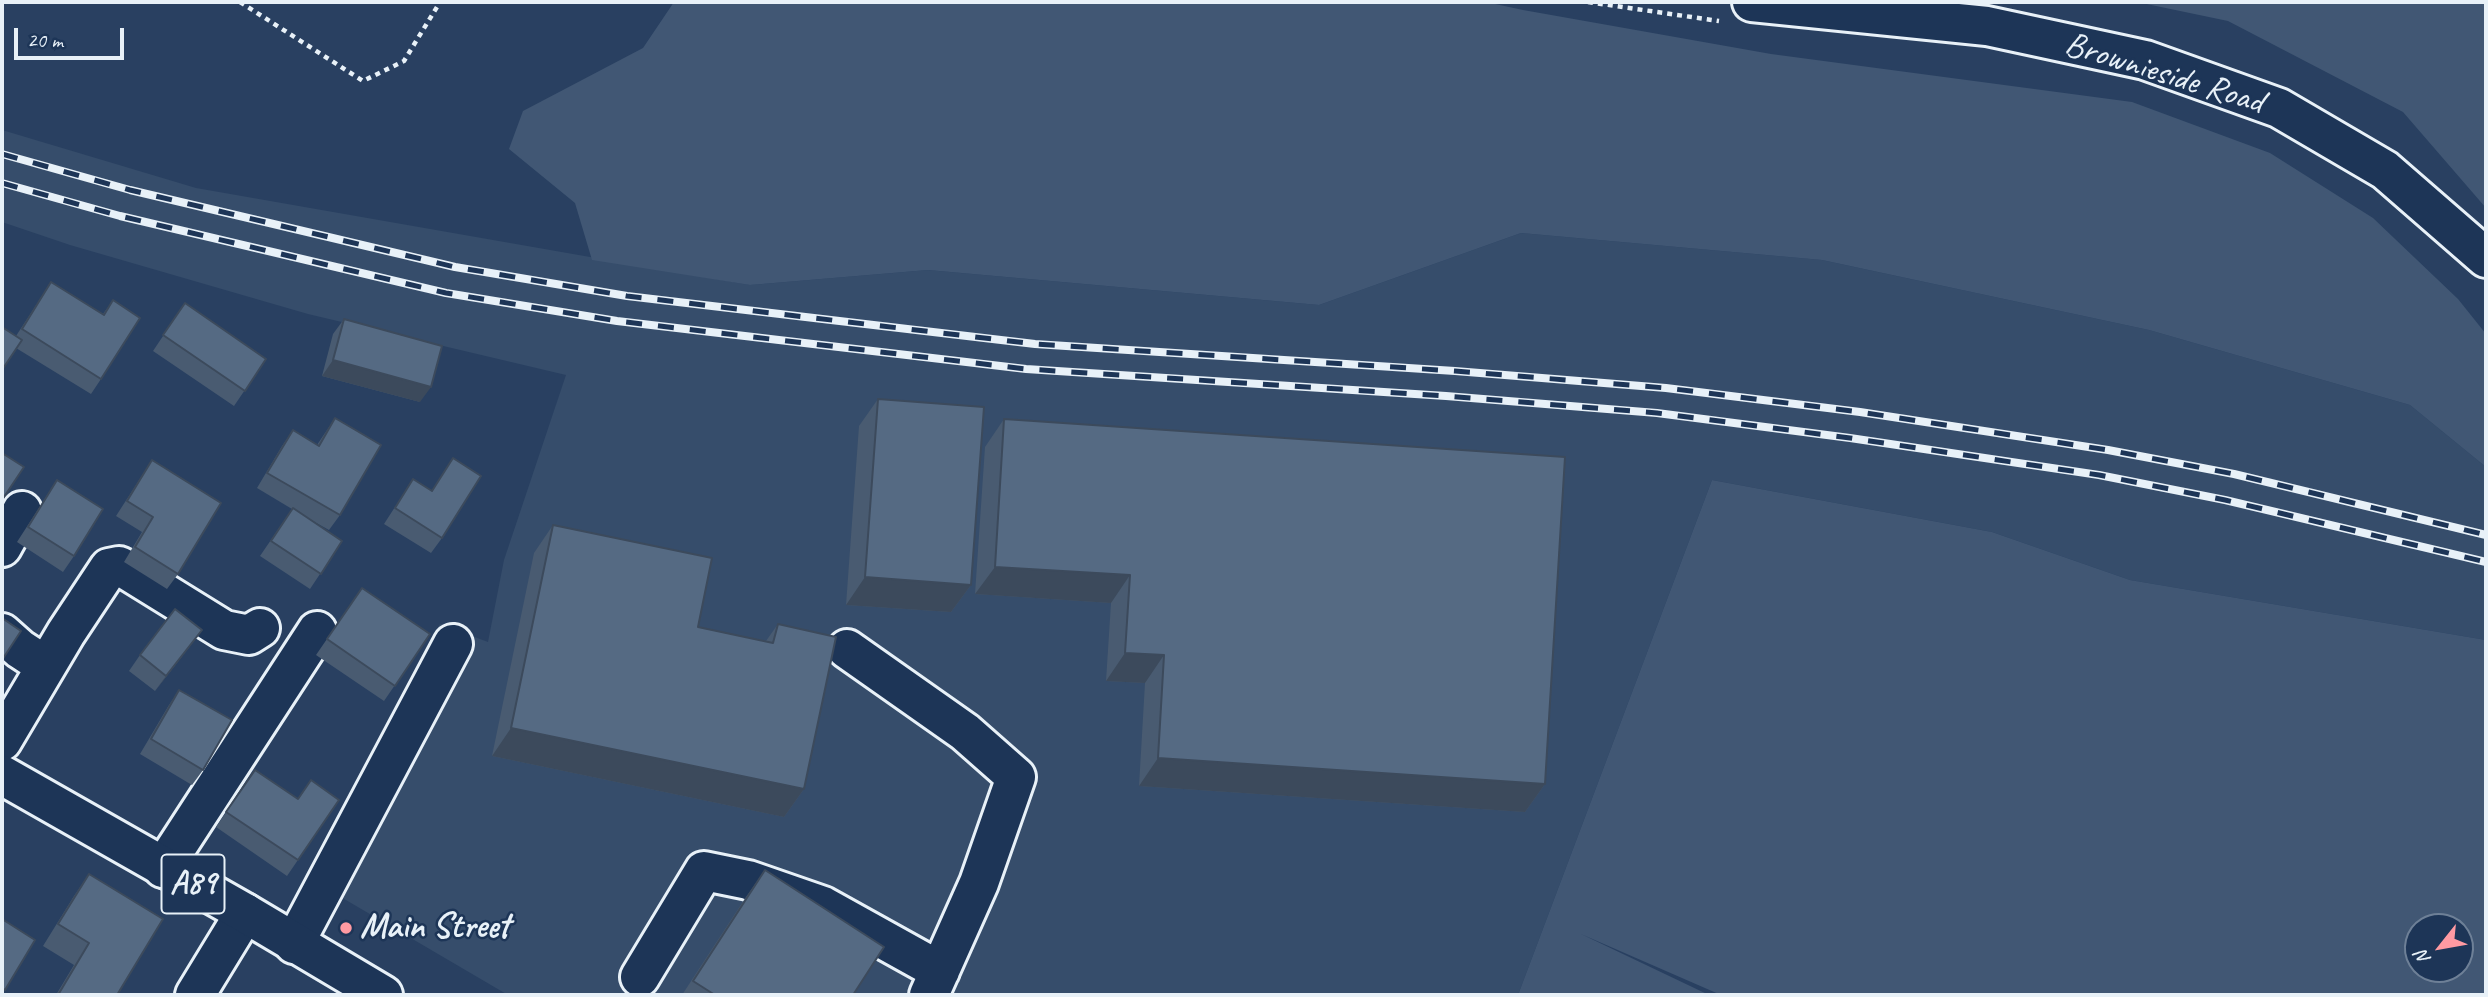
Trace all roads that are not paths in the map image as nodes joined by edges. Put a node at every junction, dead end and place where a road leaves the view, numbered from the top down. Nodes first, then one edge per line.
1 (1742, 12) edge
2 (2486, 258) edge
3 (22, 511) dead end
4 (2, 547) edge
5 (260, 628) dead end
6 (317, 631) dead end
7 (2, 633) edge
8 (453, 644) dead end
9 (847, 649) dead end
10 (46, 666) junction
11 (2, 741) edge
12 (2, 775) edge
13 (163, 868) junction
14 (245, 913) junction
15 (294, 944) junction
16 (640, 977) dead end
17 (935, 983) edge
18 (195, 995) edge
19 (383, 995) edge

1 - 2 street, Brownieside Road
3 - 4 street
5 - 10 street
6 - 13 street
7 - 10 street
8 - 15 street
9 - 17 street
10 - 11 street
12 - 13 street, A89
13 - 14 street, A89
14 - 15 street, A89
14 - 18 street
15 - 19 street, A89
16 - 17 street

